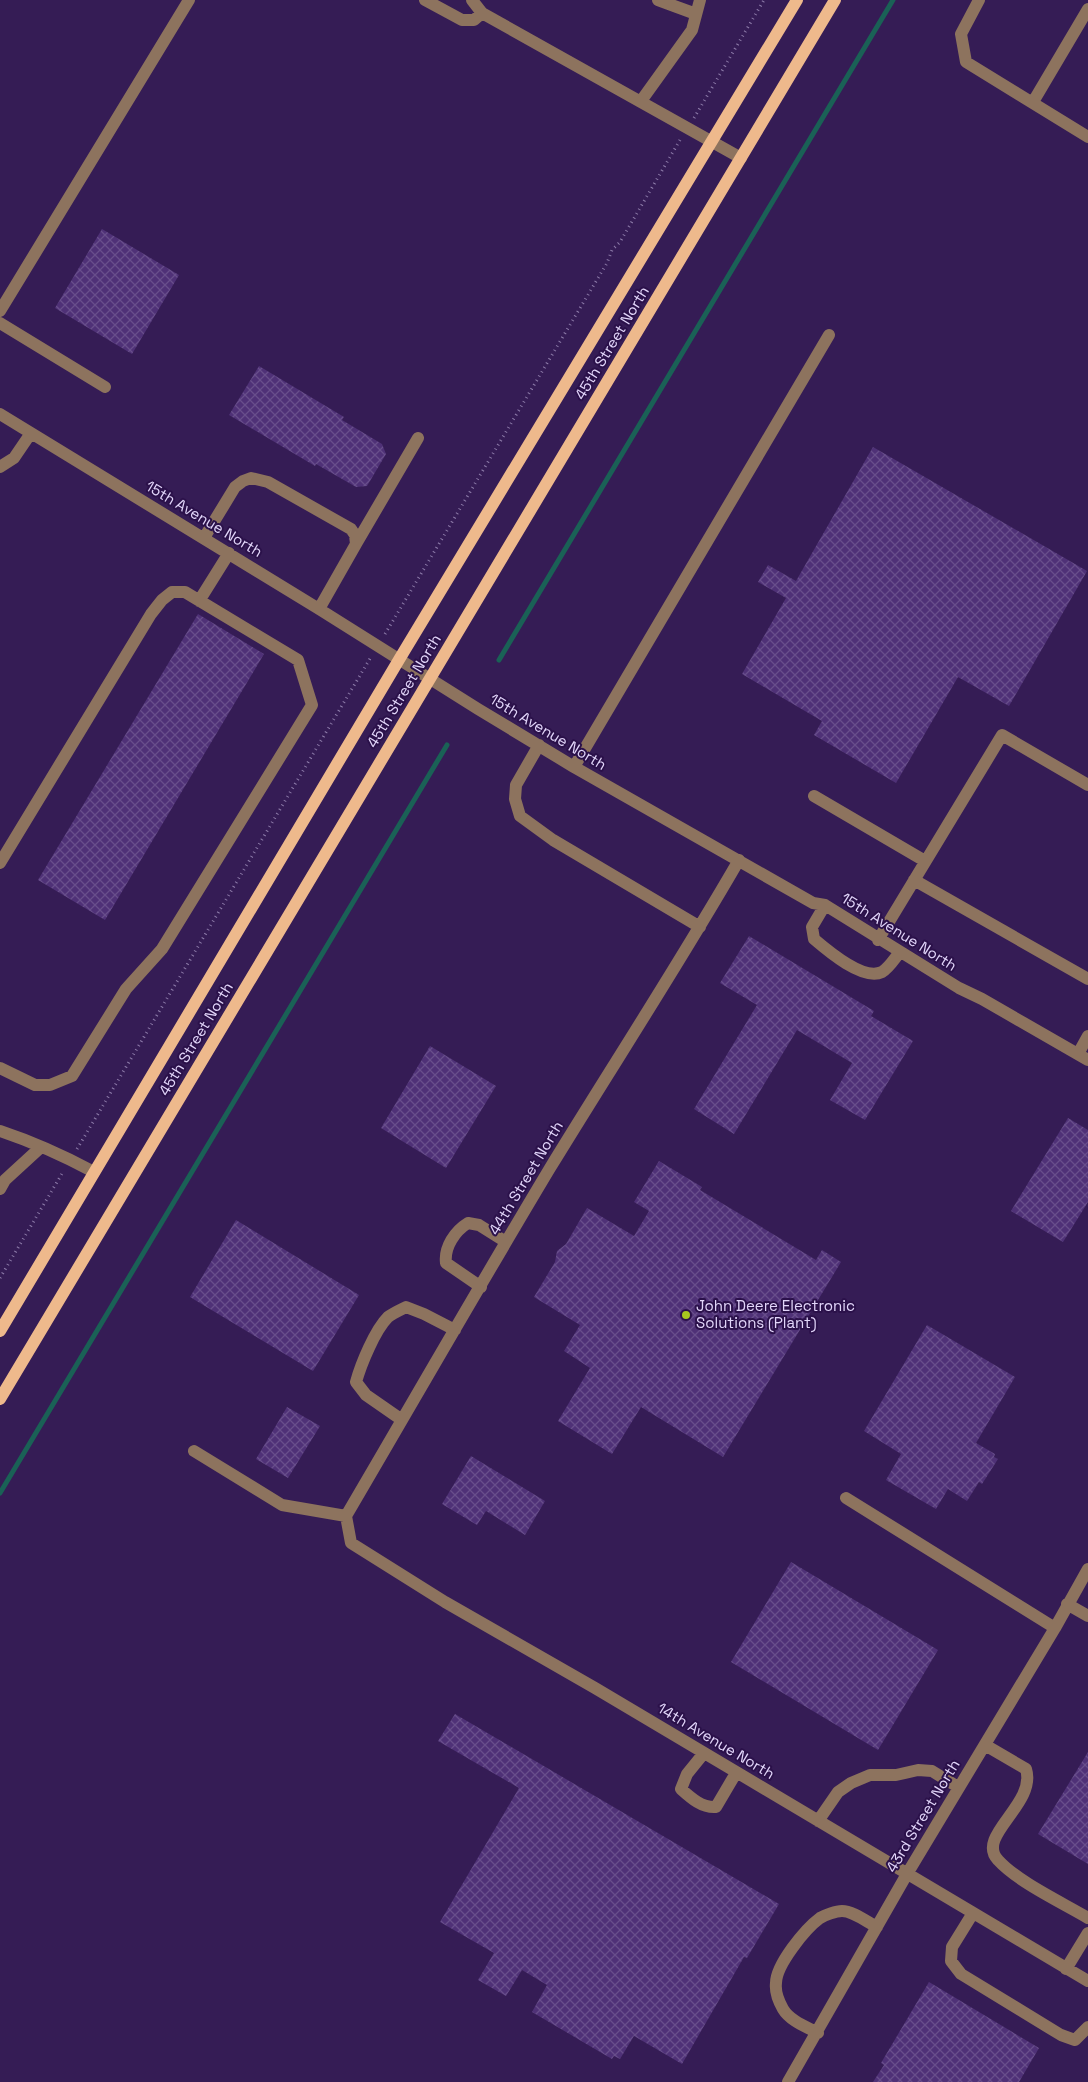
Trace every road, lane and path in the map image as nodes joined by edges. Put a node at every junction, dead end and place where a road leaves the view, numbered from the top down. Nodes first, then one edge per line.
1 (189, 0) edge
2 (425, 0) edge
3 (472, 0) edge
4 (658, 0) edge
5 (700, 0) edge
6 (797, 0) edge
7 (835, 0) edge
8 (979, 0) edge
9 (1088, 9) edge
10 (482, 13) junction
11 (696, 14) junction
12 (641, 101) junction
13 (1033, 102) junction
14 (1088, 137) edge
15 (712, 141) junction
16 (741, 158) junction
17 (0, 311) edge
18 (0, 323) edge
19 (829, 335) dead end
20 (105, 387) dead end
21 (0, 414) edge
22 (31, 433) junction
23 (418, 438) dead end
24 (0, 467) edge
25 (204, 538) junction
26 (356, 544) junction
27 (229, 553) junction
28 (199, 601) junction
29 (319, 609) junction
30 (400, 658) junction
31 (430, 678) junction
32 (538, 745) junction
33 (574, 767) junction
34 (1088, 785) edge
35 (814, 796) dead end
36 (739, 860) junction
37 (925, 861) junction
38 (0, 863) edge
39 (914, 880) junction
40 (825, 906) junction
41 (700, 927) junction
42 (878, 940) junction
43 (900, 952) junction
44 (1088, 979) edge
45 (1088, 1036) edge
46 (1083, 1057) edge
47 (0, 1068) edge
48 (0, 1131) edge
49 (41, 1147) junction
50 (94, 1172) junction
51 (0, 1189) edge
52 (506, 1242) junction
53 (481, 1286) junction
54 (455, 1330) junction
55 (0, 1331) edge
56 (0, 1399) edge
57 (402, 1420) junction
58 (194, 1450) dead end
59 (846, 1498) dead end
60 (346, 1516) junction
61 (1088, 1569) edge
62 (1067, 1604) junction
63 (1088, 1616) edge
64 (1055, 1628) junction
65 (985, 1745) junction
66 (704, 1753) junction
67 (736, 1772) junction
68 (958, 1787) junction
69 (818, 1821) junction
70 (907, 1874) junction
71 (973, 1913) junction
72 (1088, 1918) edge
73 (877, 1927) junction
74 (1088, 1933) edge
75 (1066, 1969) junction
76 (1088, 1980) edge
77 (1088, 2028) edge
78 (818, 2033) junction
79 (788, 2082) edge

1 - 17 street
2 - 10 street
3 - 10 street
4 - 11 street
5 - 11 street
6 - 15 main road, 45th Street North
7 - 16 main road, 45th Street North
8 - 13 street
9 - 13 street
10 - 12 street
11 - 12 street
12 - 15 street
13 - 14 street
15 - 16 street
15 - 30 main road, 45th Street North
16 - 31 main road, 45th Street North
18 - 20 street
19 - 33 street
21 - 22 street, 15th Avenue North
22 - 24 street
22 - 25 street, 15th Avenue North
23 - 26 street
25 - 26 street
25 - 27 street, 15th Avenue North
26 - 29 street
27 - 28 street
27 - 29 street, 15th Avenue North
28 - 38 street
28 - 47 street
29 - 30 street, 15th Avenue North
30 - 31 street, 15th Avenue North
30 - 50 main road, 45th Street North
31 - 32 street, 15th Avenue North
31 - 56 main road, 45th Street North
32 - 33 street, 15th Avenue North
32 - 41 street
33 - 36 street, 15th Avenue North
34 - 37 street
35 - 37 street
36 - 40 street, 15th Avenue North
36 - 41 street, 44th Street North
37 - 39 street
39 - 42 street
39 - 44 street
40 - 42 street, 15th Avenue North
40 - 43 street
41 - 52 street, 44th Street North
42 - 43 street, 15th Avenue North
43 - 46 street, 15th Avenue North
45 - 46 street
48 - 49 street
49 - 50 street
49 - 51 street
50 - 55 main road, 45th Street North
52 - 53 street, 44th Street North
52 - 53 street
53 - 54 street, 44th Street North
54 - 57 street, 44th Street North
54 - 57 street
57 - 60 street, 44th Street North
58 - 60 street
59 - 64 street
60 - 66 street, 14th Avenue North
61 - 62 street, 43rd Street North
62 - 63 street
62 - 64 street, 43rd Street North
64 - 65 street, 43rd Street North
65 - 68 street, 43rd Street North
65 - 72 street
66 - 67 street, 14th Avenue North
66 - 67 street
67 - 69 street, 14th Avenue North
68 - 69 street
68 - 70 street, 43rd Street North
69 - 70 street, 14th Avenue North
70 - 71 street, 14th Avenue North
70 - 73 street, 43rd Street North
71 - 75 street, 14th Avenue North
71 - 77 street
73 - 78 street, 43rd Street North
73 - 78 street
74 - 75 street
75 - 76 street, 14th Avenue North
78 - 79 street, 43rd Street North

